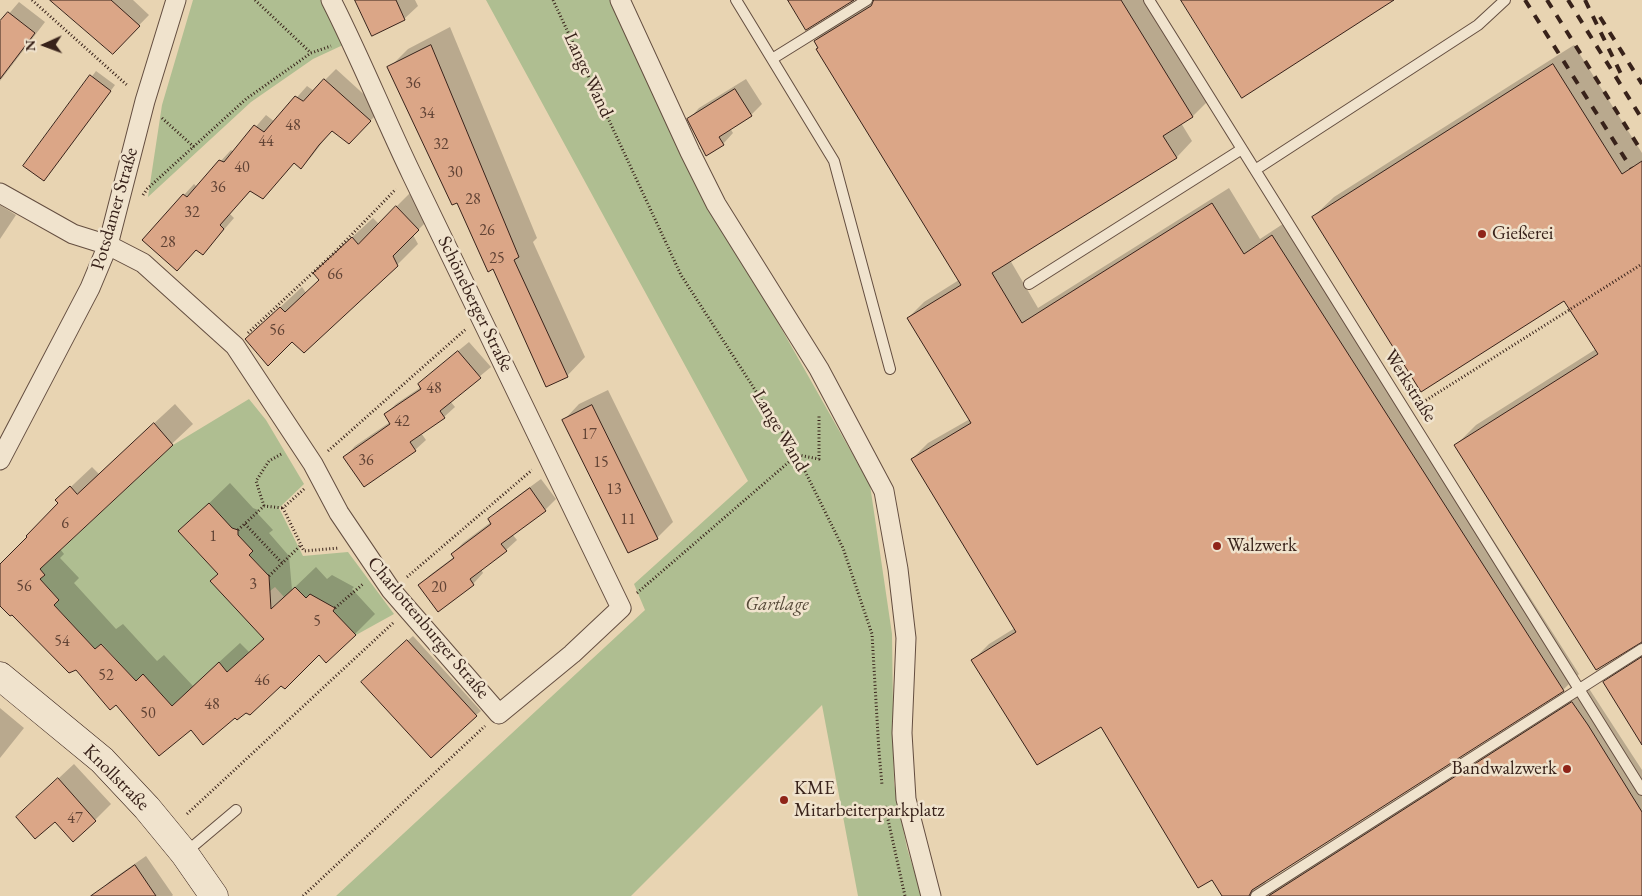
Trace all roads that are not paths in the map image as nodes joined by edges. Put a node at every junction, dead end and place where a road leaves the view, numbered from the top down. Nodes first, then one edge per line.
1 (176, 0) edge
2 (331, 0) edge
3 (620, 0) edge
4 (736, 0) edge
5 (867, 0) edge
6 (1149, 0) edge
7 (1506, 0) edge
8 (772, 60) junction
9 (1242, 149) junction
10 (1255, 170) junction
11 (0, 193) edge
12 (108, 245) junction
13 (1029, 284) dead end
14 (890, 369) dead end
15 (0, 460) edge
16 (621, 608) joint
17 (1642, 649) edge
18 (0, 676) edge
19 (1579, 689) junction
20 (1642, 790) edge
21 (236, 810) dead end
22 (184, 853) junction
23 (214, 896) edge
24 (931, 896) edge
25 (1256, 896) edge

1 - 12 street, Potsdamer Straße
2 - 16 street, Schöneberger Straße
3 - 24 street
4 - 8 lane
5 - 8 lane
6 - 9 lane, Werkstraße
7 - 10 lane
8 - 14 lane
9 - 10 lane, Werkstraße
9 - 13 lane
10 - 19 lane, Werkstraße
11 - 12 street, Charlottenburger Straße
12 - 15 street, Potsdamer Straße
12 - 16 street, Charlottenburger Straße
17 - 19 lane
18 - 22 street, Knollstraße
19 - 20 lane, Werkstraße
19 - 25 lane
21 - 22 lane
22 - 23 street, Knollstraße

